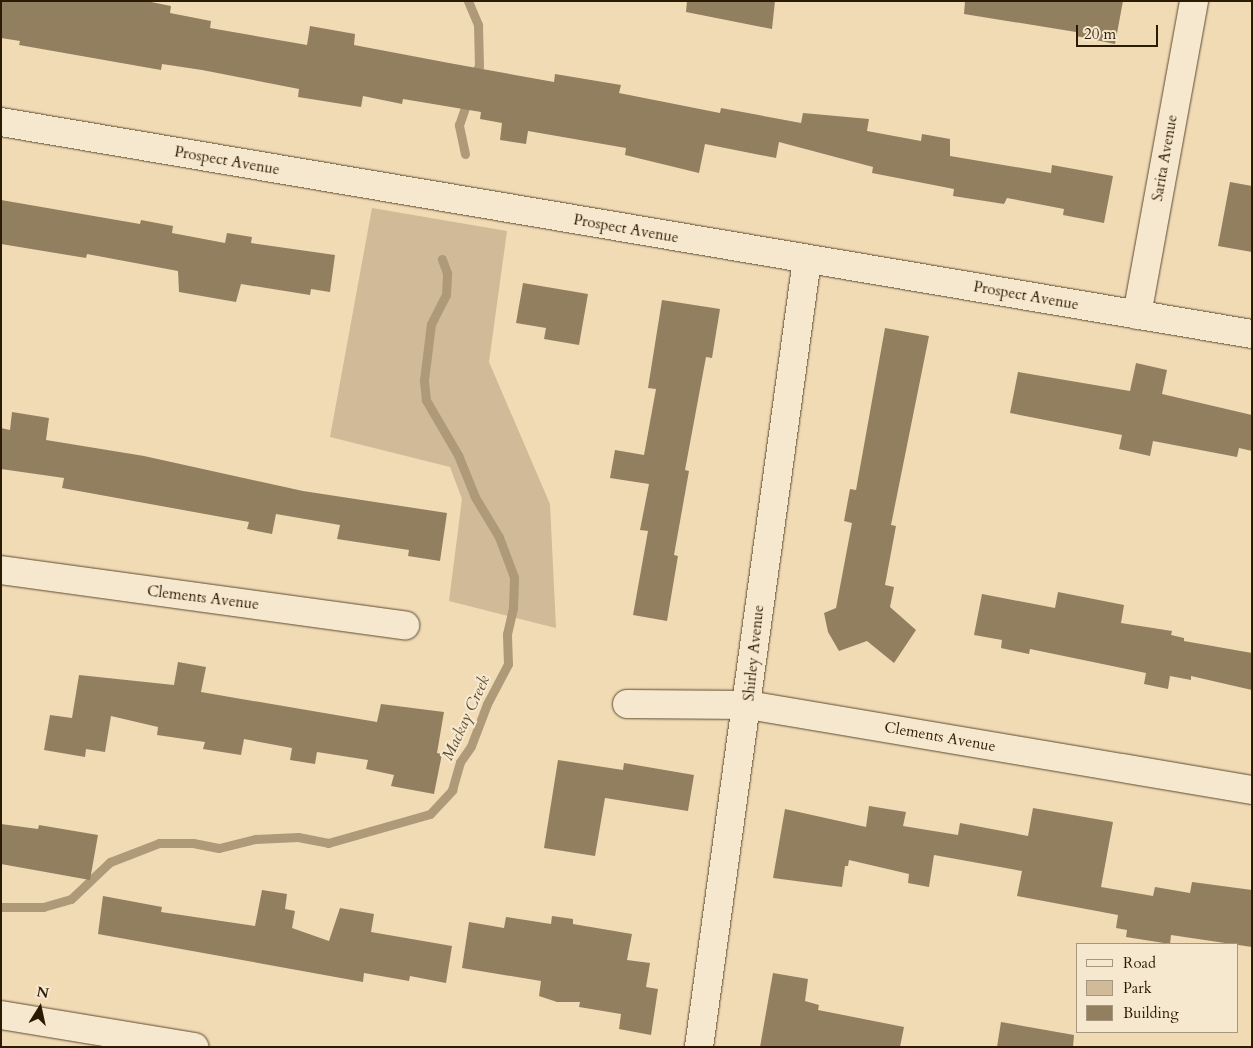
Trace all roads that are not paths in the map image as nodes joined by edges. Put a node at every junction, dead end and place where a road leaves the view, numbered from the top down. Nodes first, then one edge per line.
1 (1194, 1) edge
2 (1, 122) edge
3 (807, 260) junction
4 (1136, 315) junction
5 (1252, 334) edge
6 (1, 570) edge
7 (405, 625) dead end
8 (627, 704) dead end
9 (748, 705) junction
10 (1252, 790) edge
11 (1, 1015) edge
12 (194, 1047) edge
13 (699, 1047) edge

1 - 4 street, Sarita Avenue
2 - 3 street, Prospect Avenue
3 - 4 street, Prospect Avenue
3 - 9 street, Shirley Avenue
4 - 5 street, Prospect Avenue
6 - 7 street, Clements Avenue
8 - 9 street, Clements Avenue
9 - 10 street, Clements Avenue
9 - 13 street, Shirley Avenue
11 - 12 street

